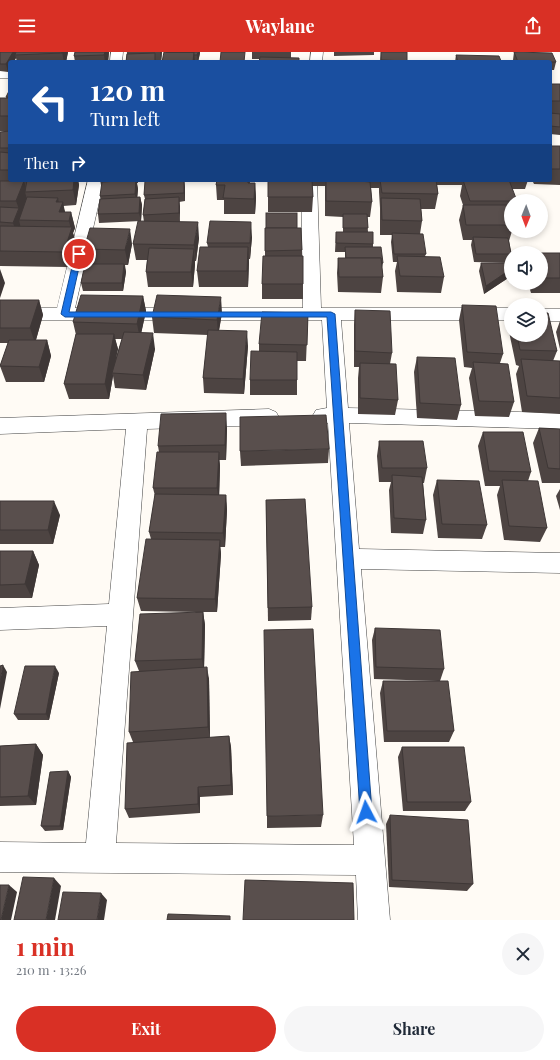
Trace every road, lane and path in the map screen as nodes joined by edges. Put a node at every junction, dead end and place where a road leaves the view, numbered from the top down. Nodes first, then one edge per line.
1 (96, 182) edge
2 (309, 182) edge
3 (24, 314) edge
4 (65, 314) junction
5 (321, 314) junction
6 (504, 314) edge
7 (548, 314) edge
8 (560, 314) edge
9 (338, 415) junction
10 (284, 416) edge
11 (307, 416) edge
12 (137, 421) junction
13 (560, 421) edge
14 (0, 426) edge
15 (349, 559) junction
16 (560, 564) edge
17 (121, 615) junction
18 (0, 619) edge
19 (0, 857) edge
20 (100, 858) junction
21 (370, 860) junction
22 (374, 920) edge

1 - 4 street
2 - 5 street
3 - 4 street
4 - 5 street
5 - 6 street
5 - 9 street
7 - 8 street
9 - 11 street
9 - 13 street
9 - 15 street
10 - 12 street
12 - 14 street
12 - 17 street
15 - 16 street
15 - 21 street
17 - 18 street
17 - 20 street
19 - 20 street
20 - 21 street
21 - 22 street

